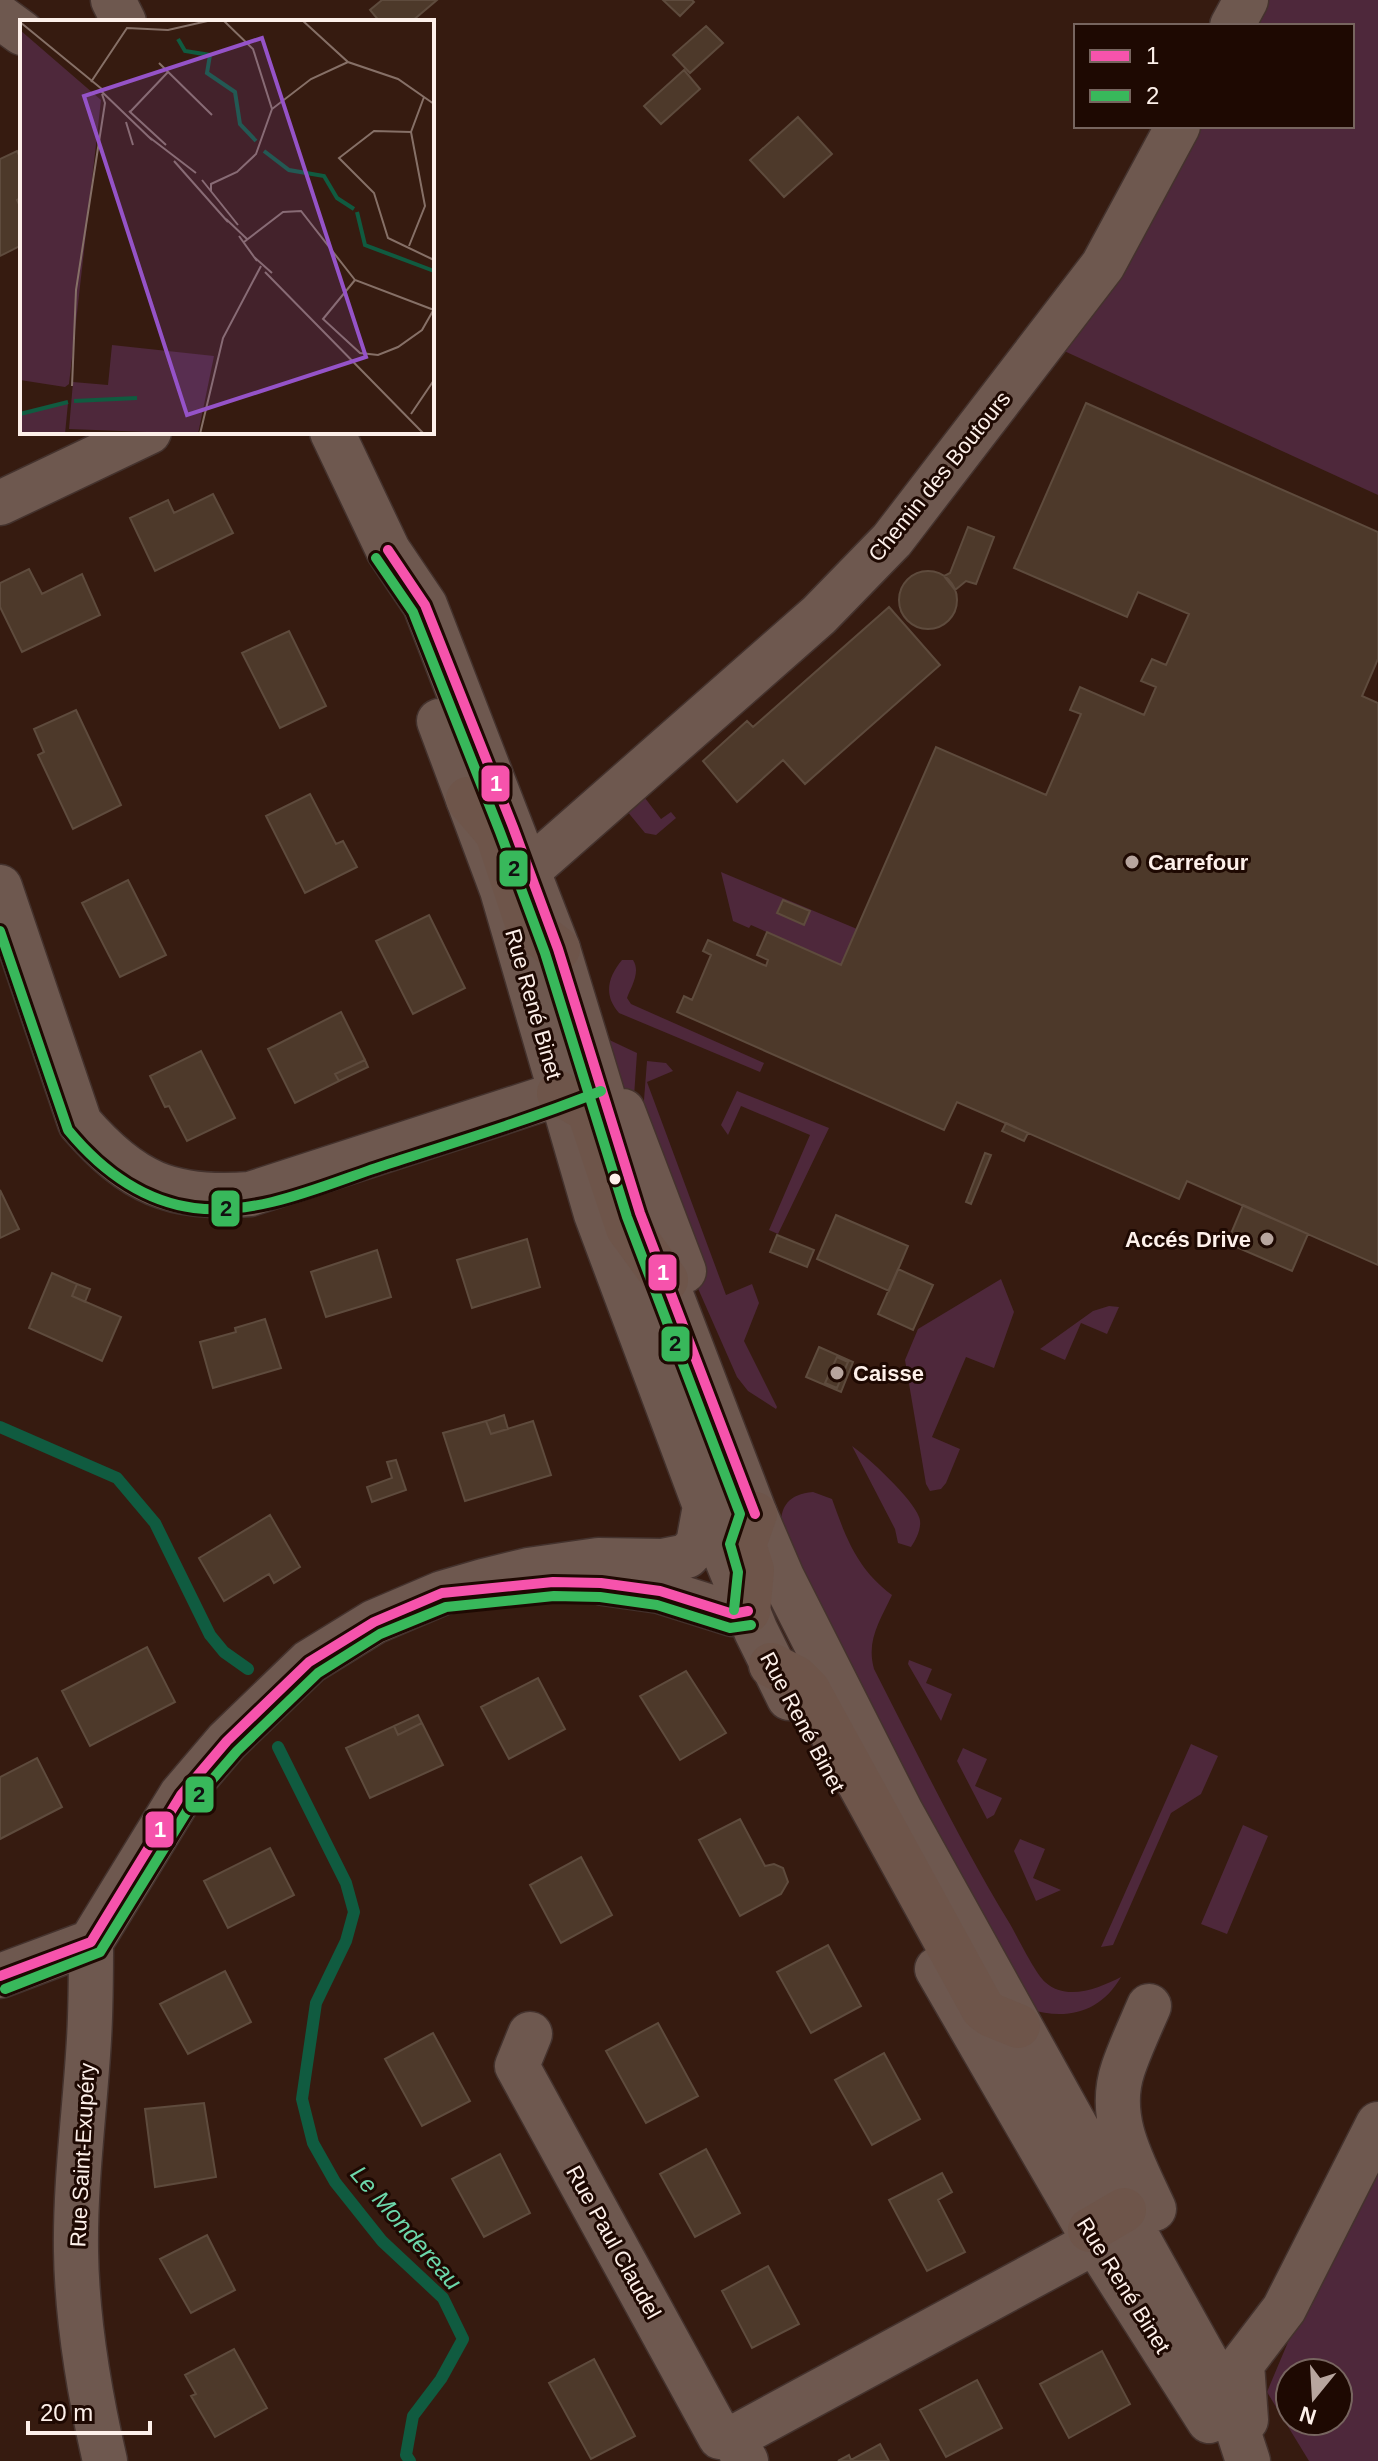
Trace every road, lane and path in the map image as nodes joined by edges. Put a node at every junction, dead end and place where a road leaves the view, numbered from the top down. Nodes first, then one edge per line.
1 (113, 0) edge
2 (1246, 0) edge
3 (0, 17) edge
4 (123, 20) edge
5 (1233, 24) edge
6 (20, 32) edge
7 (1177, 128) edge
8 (145, 434) edge
9 (333, 434) edge
10 (0, 503) edge
11 (388, 550) junction
12 (468, 799) junction
13 (520, 869) junction
14 (0, 887) edge
15 (558, 949) junction
16 (578, 1086) junction
17 (666, 1280) joint
18 (735, 1400) dead end
19 (705, 1506) junction
20 (755, 1514) junction
21 (442, 1593) junction
22 (748, 1611) junction
23 (771, 1665) junction
24 (91, 1942) junction
25 (0, 1976) edge
26 (1149, 2006) dead end
27 (1018, 2026) junction
28 (530, 2034) dead end
29 (1378, 2124) edge
30 (1103, 2227) junction
31 (1235, 2382) junction
32 (740, 2449) edge
33 (105, 2461) edge
34 (1242, 2461) edge
35 (1249, 2461) edge

1 - 4 street
2 - 5 street
3 - 6 street
7 - 13 street, Chemin des Boutours
8 - 10 street
9 - 11 street, Rue René Binet
11 - 12 street, Rue René Binet
11 - 13 street, Rue René Binet
12 - 13 main road
12 - 16 street, Rue René Binet
13 - 15 main road
14 - 16 street
15 - 16 street, Rue René Binet
15 - 18 street
16 - 17 main road
16 - 19 street, Rue René Binet
17 - 20 street, Rue René Binet
19 - 21 street
19 - 22 street, Rue René Binet
20 - 22 main road
20 - 27 street, Rue René Binet
21 - 22 street
21 - 24 street
22 - 23 street, Rue René Binet
23 - 27 main road
23 - 30 street, Rue René Binet
24 - 25 street
24 - 33 street, Rue Saint-Exupéry
26 - 31 street
27 - 30 street, Rue René Binet
28 - 32 street, Rue Paul Claudel
29 - 31 street
30 - 31 street, Rue René Binet
30 - 32 street, Rue Paul Claudel
30 - 34 street, Rue René Binet
31 - 35 street

